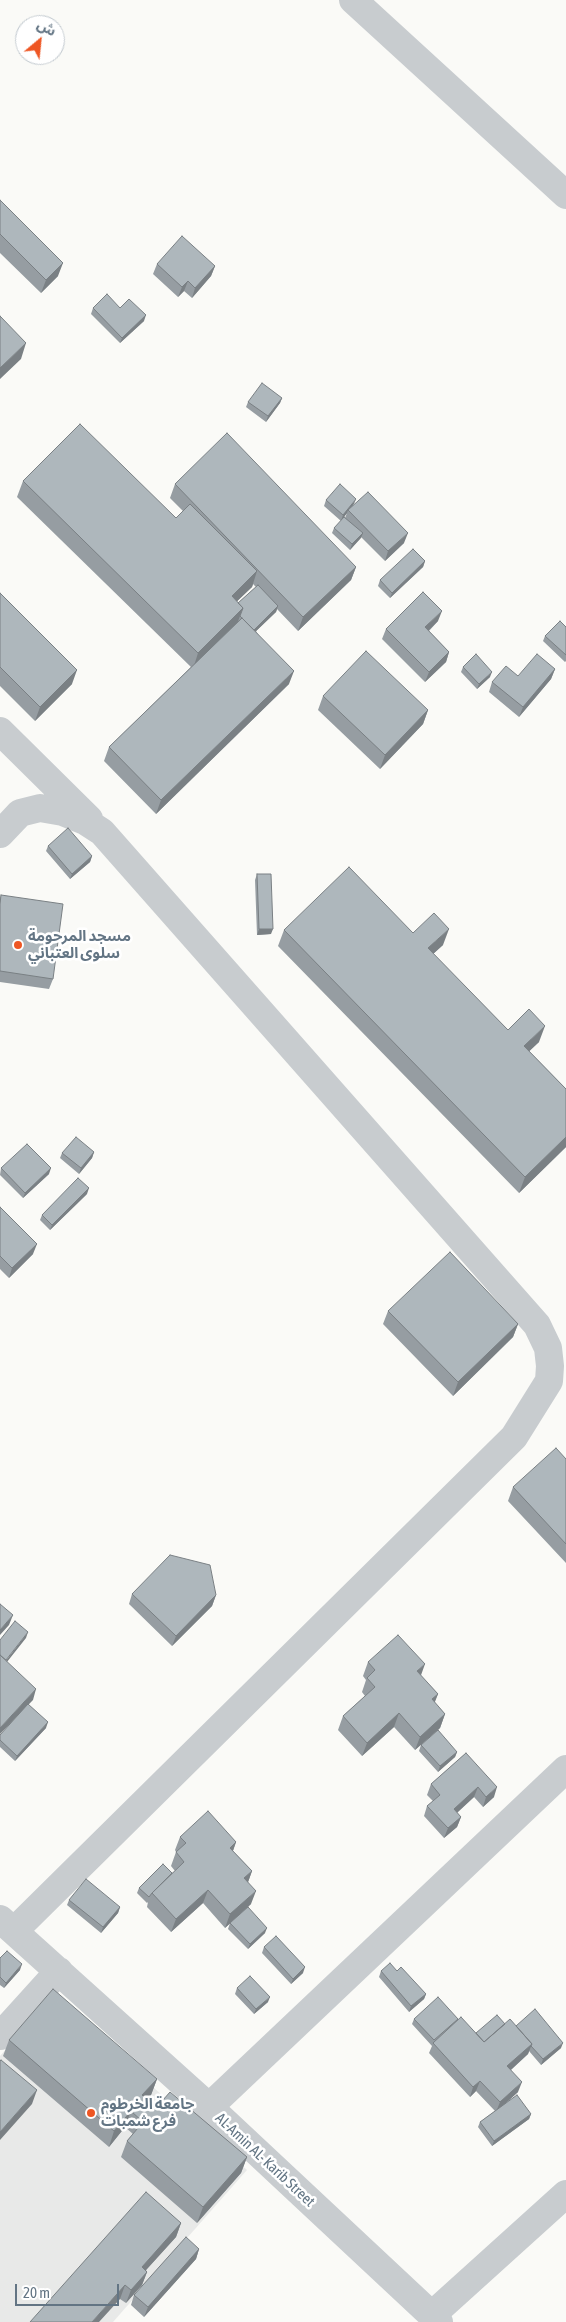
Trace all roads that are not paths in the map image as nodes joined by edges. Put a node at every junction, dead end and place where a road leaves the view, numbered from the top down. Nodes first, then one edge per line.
1 (354, 0) edge
2 (566, 195) edge
3 (0, 731) edge
4 (102, 832) junction
5 (0, 834) edge
6 (566, 1769) edge
7 (7, 1924) edge
8 (59, 1971) junction
9 (0, 2036) edge
10 (209, 2107) junction
11 (566, 2194) edge
12 (436, 2318) edge

1 - 2 street
3 - 4 street
4 - 5 street
4 - 7 street
6 - 10 street
7 - 8 street, AL-Amin AL- Karib Street
8 - 9 street
8 - 10 street, AL-Amin AL- Karib Street
10 - 12 street, AL-Amin AL- Karib Street
11 - 12 street

